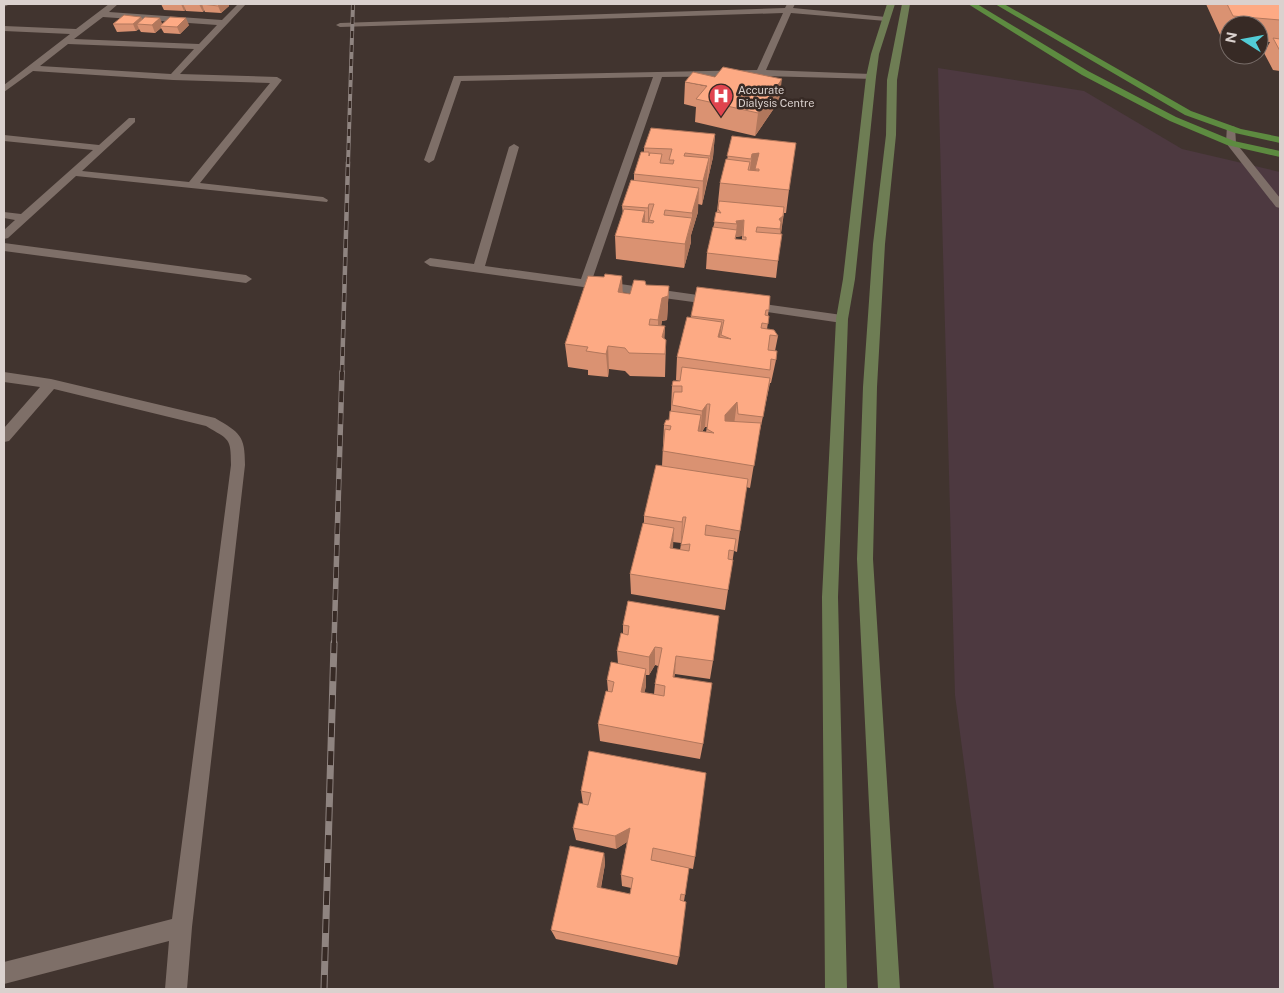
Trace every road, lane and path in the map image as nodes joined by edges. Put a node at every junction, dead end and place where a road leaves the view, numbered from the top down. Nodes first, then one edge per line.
1 (114, 4) edge
2 (242, 4) edge
3 (610, 4) edge
4 (891, 4) edge
5 (906, 4) edge
6 (972, 4) edge
7 (999, 4) edge
8 (789, 7) edge
9 (100, 14) junction
10 (612, 16) junction
11 (886, 19) junction
12 (223, 23) junction
13 (340, 25) dead end
14 (4, 28) edge
15 (79, 32) junction
16 (68, 41) junction
17 (200, 48) junction
18 (32, 68) junction
19 (760, 73) junction
20 (658, 75) junction
21 (173, 77) junction
22 (870, 77) junction
23 (4, 90) edge
24 (132, 120) dead end
25 (1230, 128) junction
26 (4, 138) edge
27 (1280, 140) edge
28 (1231, 143) junction
29 (514, 147) dead end
30 (102, 148) junction
31 (1280, 154) edge
32 (429, 160) dead end
33 (74, 173) junction
34 (192, 186) junction
35 (323, 200) dead end
36 (1280, 205) edge
37 (4, 216) edge
38 (24, 218) junction
39 (4, 236) edge
40 (4, 247) edge
41 (430, 262) dead end
42 (478, 268) junction
43 (246, 279) dead end
44 (586, 284) junction
45 (842, 319) junction
46 (4, 376) edge
47 (51, 384) junction
48 (4, 437) edge
49 (181, 927) junction
50 (4, 973) edge
51 (176, 989) edge
52 (836, 989) edge
53 (889, 989) edge

1 - 9 street
2 - 12 street
3 - 10 street
4 - 11 main road
5 - 53 main road
6 - 28 main road
7 - 25 main road
8 - 10 street
8 - 11 street
8 - 19 street
9 - 12 street
9 - 15 street
10 - 13 street
11 - 22 main road
12 - 17 street
14 - 15 street
15 - 16 street
16 - 17 street
16 - 18 street
17 - 21 street
18 - 21 street
18 - 23 street
19 - 20 street
19 - 22 street
20 - 32 street
20 - 44 street
21 - 34 street
22 - 45 main road
24 - 30 street
25 - 27 main road
25 - 28 street
26 - 30 street
28 - 31 main road
28 - 36 street
29 - 42 street
30 - 33 street
33 - 34 street
33 - 38 street
34 - 35 street
37 - 38 street
38 - 39 street
40 - 43 street
41 - 42 street
42 - 44 street
44 - 45 street
45 - 52 main road
46 - 47 street
47 - 48 street
47 - 49 street
49 - 50 street
49 - 51 street

